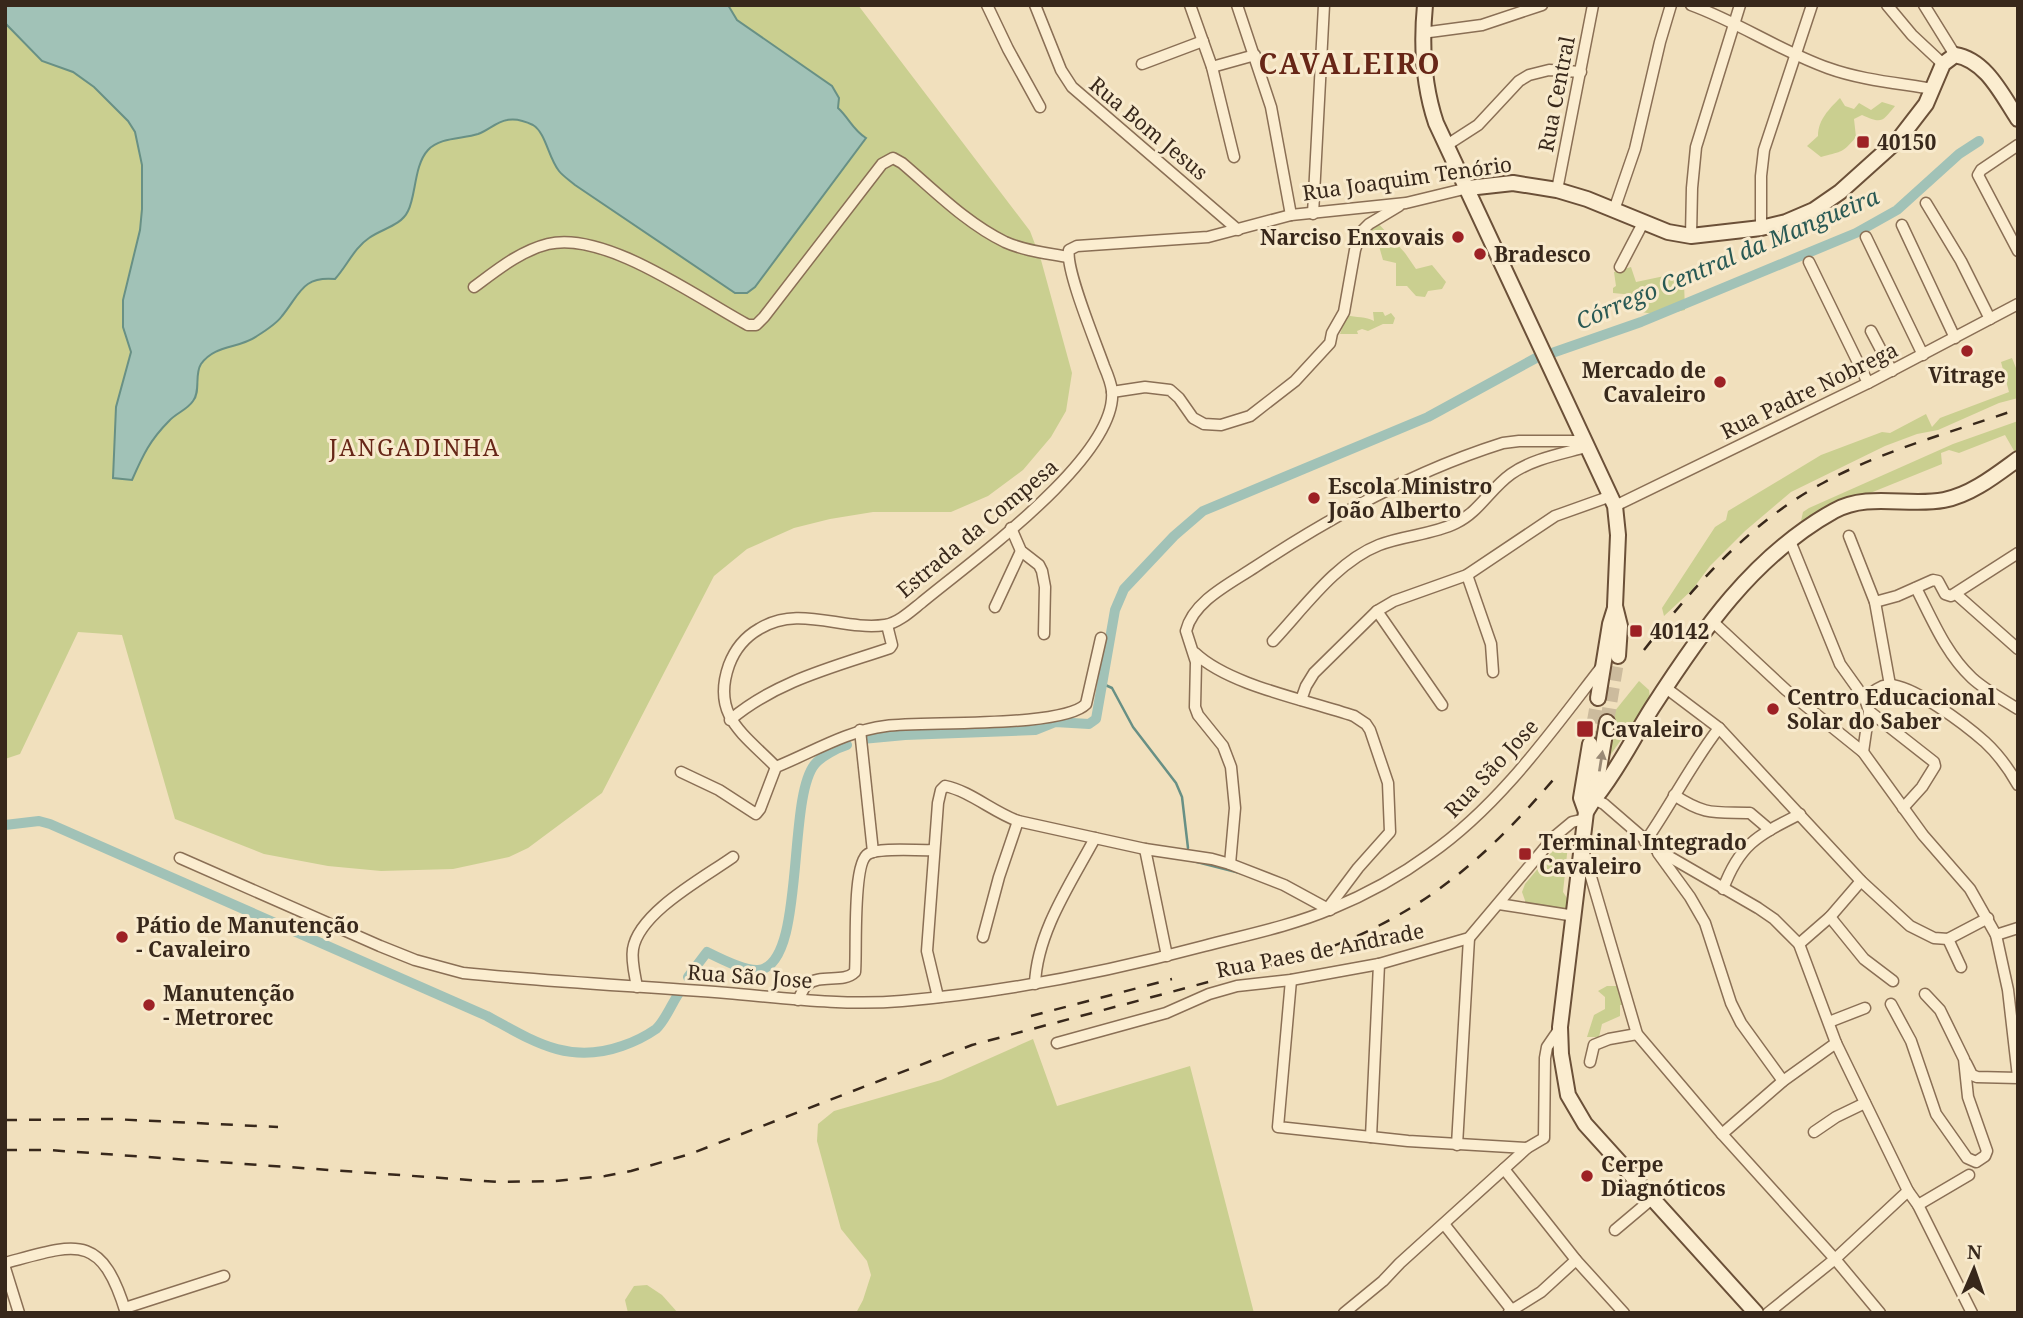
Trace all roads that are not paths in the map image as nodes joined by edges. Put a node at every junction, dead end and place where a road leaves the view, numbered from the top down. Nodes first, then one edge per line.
1 (987, 5) edge
2 (1035, 5) edge
3 (1189, 5) edge
4 (1237, 5) edge
5 (1324, 5) edge
6 (1425, 5) edge
7 (1542, 5) edge
8 (1593, 5) edge
9 (1671, 5) edge
10 (1691, 5) edge
11 (1740, 5) edge
12 (1812, 5) edge
13 (1887, 5) edge
14 (1924, 5) edge
15 (1734, 25) junction
16 (1422, 33) junction
17 (1203, 41) junction
18 (1794, 54) junction
19 (1255, 55) junction
20 (1949, 60) junction
21 (1142, 64) dead end
22 (1212, 67) junction
23 (1581, 72) junction
24 (1933, 89) junction
25 (1040, 107) dead end
26 (2018, 119) edge
27 (1447, 145) junction
28 (2018, 145) edge
29 (1234, 157) dead end
30 (1468, 188) junction
31 (1557, 190) junction
32 (1926, 202) dead end
33 (1406, 203) junction
34 (1614, 210) junction
35 (1313, 214) junction
36 (1291, 215) junction
37 (1643, 223) junction
38 (1902, 225) dead end
39 (1761, 228) junction
40 (1238, 230) junction
41 (1691, 236) junction
42 (1866, 237) dead end
43 (2018, 251) edge
44 (1068, 253) junction
45 (1809, 262) dead end
46 (1620, 267) dead end
47 (474, 287) dead end
48 (2018, 304) edge
49 (1990, 319) junction
50 (1871, 331) dead end
51 (1955, 338) junction
52 (1923, 355) junction
53 (1892, 370) junction
54 (1868, 383) junction
55 (1112, 391) junction
56 (1584, 444) junction
57 (2018, 459) edge
58 (1613, 501) junction
59 (1012, 528) junction
60 (1849, 536) dead end
61 (1790, 541) junction
62 (1021, 551) junction
63 (2018, 553) edge
64 (1467, 575) junction
65 (1916, 589) junction
66 (1956, 594) junction
67 (1875, 602) junction
68 (1615, 606) junction
69 (995, 607) dead end
70 (1377, 611) junction
71 (1712, 621) junction
72 (887, 625) junction
73 (2018, 630) edge
74 (1044, 634) dead end
75 (1101, 638) dead end
76 (2008, 639) junction
77 (1273, 641) dead end
78 (1190, 646) junction
79 (2018, 649) edge
80 (1619, 651) joint
81 (1604, 663) junction
82 (1493, 672) dead end
83 (1890, 685) junction
84 (1666, 688) junction
85 (1598, 698) tunnel mouth
86 (1865, 699) junction
87 (1301, 700) junction
88 (1442, 705) dead end
89 (2018, 709) edge
90 (1869, 711) junction
91 (730, 720) junction
92 (1607, 722) tunnel mouth
93 (1718, 728) junction
94 (860, 730) junction
95 (1590, 744) tunnel mouth
96 (1863, 752) junction
97 (776, 767) junction
98 (681, 772) dead end
99 (2018, 785) edge
100 (1674, 794) junction
101 (1587, 807) junction
102 (1903, 808) junction
103 (1800, 814) junction
104 (1018, 821) junction
105 (1770, 830) junction
106 (1096, 838) junction
107 (1645, 842) junction
108 (1582, 846) junction
109 (1145, 849) junction
110 (1656, 849) junction
111 (934, 850) junction
112 (873, 852) junction
113 (733, 857) dead end
114 (180, 858) dead end
115 (1230, 864) junction
116 (1861, 881) junction
117 (1723, 889) junction
118 (1499, 904) junction
119 (1329, 909) junction
120 (1575, 916) junction
121 (1830, 917) junction
122 (1988, 918) junction
123 (2018, 928) edge
124 (1996, 935) junction
125 (983, 937) dead end
126 (1469, 938) junction
127 (1948, 939) junction
128 (1799, 944) junction
129 (1167, 956) junction
130 (1379, 964) junction
131 (1961, 967) dead end
132 (1291, 980) junction
133 (1893, 981) dead end
134 (1035, 984) junction
135 (637, 987) junction
136 (2013, 990) edge
137 (1926, 994) dead end
138 (938, 997) junction
139 (798, 1000) junction
140 (1891, 1004) dead end
141 (1865, 1008) dead end
142 (1829, 1022) junction
143 (1560, 1027) junction
144 (1637, 1034) junction
145 (1057, 1043) dead end
146 (1836, 1043) junction
147 (1964, 1059) junction
148 (1590, 1062) dead end
149 (2018, 1077) edge
150 (1783, 1081) junction
151 (1865, 1103) junction
152 (1814, 1132) dead end
153 (1722, 1134) junction
154 (1371, 1137) junction
155 (1457, 1145) junction
156 (1527, 1148) junction
157 (1504, 1168) junction
158 (1969, 1175) dead end
159 (1908, 1191) junction
160 (1653, 1198) junction
161 (1918, 1205) junction
162 (1444, 1224) junction
163 (1615, 1230) dead end
164 (1835, 1259) junction
165 (1576, 1260) junction
166 (5, 1266) edge
167 (224, 1276) dead end
168 (125, 1310) edge
169 (1511, 1312) edge
170 (19, 1313) edge
171 (1344, 1313) edge
172 (1624, 1313) edge
173 (1756, 1313) edge
174 (1768, 1313) edge
175 (1880, 1313) edge
176 (1972, 1313) edge

1 - 25 street
2 - 40 street, Rua Bom Jesus
3 - 17 street
4 - 19 street
5 - 35 street
6 - 16 main road
7 - 16 street
8 - 23 street, Rua Central
9 - 34 street
10 - 15 street
11 - 15 street
12 - 18 street
13 - 20 street
14 - 20 street
15 - 18 street
15 - 41 street
16 - 27 main road
17 - 21 street
17 - 22 street
18 - 24 street
18 - 39 street
19 - 22 street
19 - 36 street
20 - 24 main road, Rua Joaquim Tenório
20 - 26 main road
22 - 29 street
23 - 27 street
23 - 31 street, Rua Central
24 - 39 main road, Rua Joaquim Tenório
27 - 30 main road
28 - 43 street
30 - 31 main road, Rua Joaquim Tenório
30 - 33 street, Rua Joaquim Tenório
30 - 56 main road
31 - 34 main road, Rua Joaquim Tenório
32 - 49 street
33 - 35 street, Rua Joaquim Tenório
33 - 55 street
34 - 37 main road, Rua Joaquim Tenório
35 - 36 street, Rua Joaquim Tenório
36 - 40 street, Rua Joaquim Tenório
37 - 41 main road, Rua Joaquim Tenório
37 - 46 street
38 - 51 street
39 - 41 main road, Rua Joaquim Tenório
40 - 44 street, Rua Joaquim Tenório
42 - 52 street
44 - 47 street
44 - 55 street
45 - 54 street
48 - 49 street, Rua Padre Nobrega
49 - 51 street, Rua Padre Nobrega
50 - 53 street
51 - 52 street, Rua Padre Nobrega
52 - 53 street, Rua Padre Nobrega
53 - 54 street, Rua Padre Nobrega
54 - 58 street, Rua Padre Nobrega
55 - 59 street, Estrada da Compesa
56 - 58 main road
56 - 77 street
56 - 78 street
57 - 61 main road
58 - 64 street, Rua Padre Nobrega
58 - 68 main road
59 - 62 street
59 - 72 street, Estrada da Compesa
60 - 67 street
61 - 71 main road
61 - 86 street
62 - 69 street
62 - 74 street
63 - 66 street
64 - 70 street, Rua Padre Nobrega
64 - 82 street
65 - 66 street
65 - 67 street
65 - 89 street
66 - 76 street
67 - 83 street
68 - 80 main road
68 - 81 main road
70 - 87 street, Rua Padre Nobrega
70 - 88 street
71 - 84 main road
71 - 96 street
72 - 91 street
72 - 91 street, Estrada da Compesa
73 - 76 street
75 - 94 street
76 - 79 street
78 - 87 street
78 - 115 street
80 - 81 street, Rua São Jose
81 - 85 main road
81 - 119 street, Rua São Jose
83 - 86 street
83 - 99 street
84 - 93 street
84 - 101 main road
86 - 90 street
87 - 119 street
90 - 96 street
90 - 102 street
91 - 97 street
101 -> 92 main road
93 - 100 street
93 - 103 street
94 - 97 street
94 - 112 street
95 - 101 main road
96 - 102 street
97 - 98 street
100 - 105 street
100 - 107 street
101 - 107 street
101 - 108 main road
101 - 118 street
102 - 122 street
103 - 105 street
103 - 116 street
104 - 106 street
104 - 111 street
104 - 125 street
105 - 117 street
106 - 109 street
106 - 134 street
107 - 110 street
108 - 120 main road
108 - 144 street
109 - 115 street
109 - 129 street
110 - 117 street
110 - 150 street
111 - 112 street
111 - 138 street
112 - 139 street
113 - 135 street
114 - 135 street, Rua São Jose
115 - 119 street
116 - 121 street
116 - 127 street
117 - 128 street
118 - 120 street
118 - 126 street
119 - 129 street, Rua São Jose
120 - 143 main road
121 - 128 street
121 - 133 street
122 - 124 street
122 - 127 street
123 - 124 street
124 - 136 street
126 - 130 street, Rua Paes de Andrade
126 - 155 street
127 - 131 street
128 - 142 street
129 - 134 street, Rua São Jose
130 - 132 street, Rua Paes de Andrade
130 - 154 street
132 - 145 street, Rua Paes de Andrade
132 - 154 street
134 - 138 street, Rua São Jose
135 - 139 street, Rua São Jose
136 - 149 street
137 - 147 street
138 - 139 street, Rua São Jose
140 - 147 street
141 - 142 street
142 - 146 street
143 - 156 street
143 - 160 main road
144 - 148 street
144 - 153 street
146 - 150 street
146 - 151 street
147 - 149 street
150 - 153 street
151 - 152 street
151 - 159 street
153 - 164 street
154 - 155 street
155 - 156 street
156 - 157 street
157 - 162 street
157 - 165 street
158 - 161 street
159 - 161 street
159 - 164 street
160 - 163 street
160 - 173 main road
161 - 176 street
162 - 169 street
162 - 171 street
164 - 174 street
164 - 175 street
165 - 169 street
165 - 172 street
166 - 168 street
166 - 170 street
167 - 168 street

